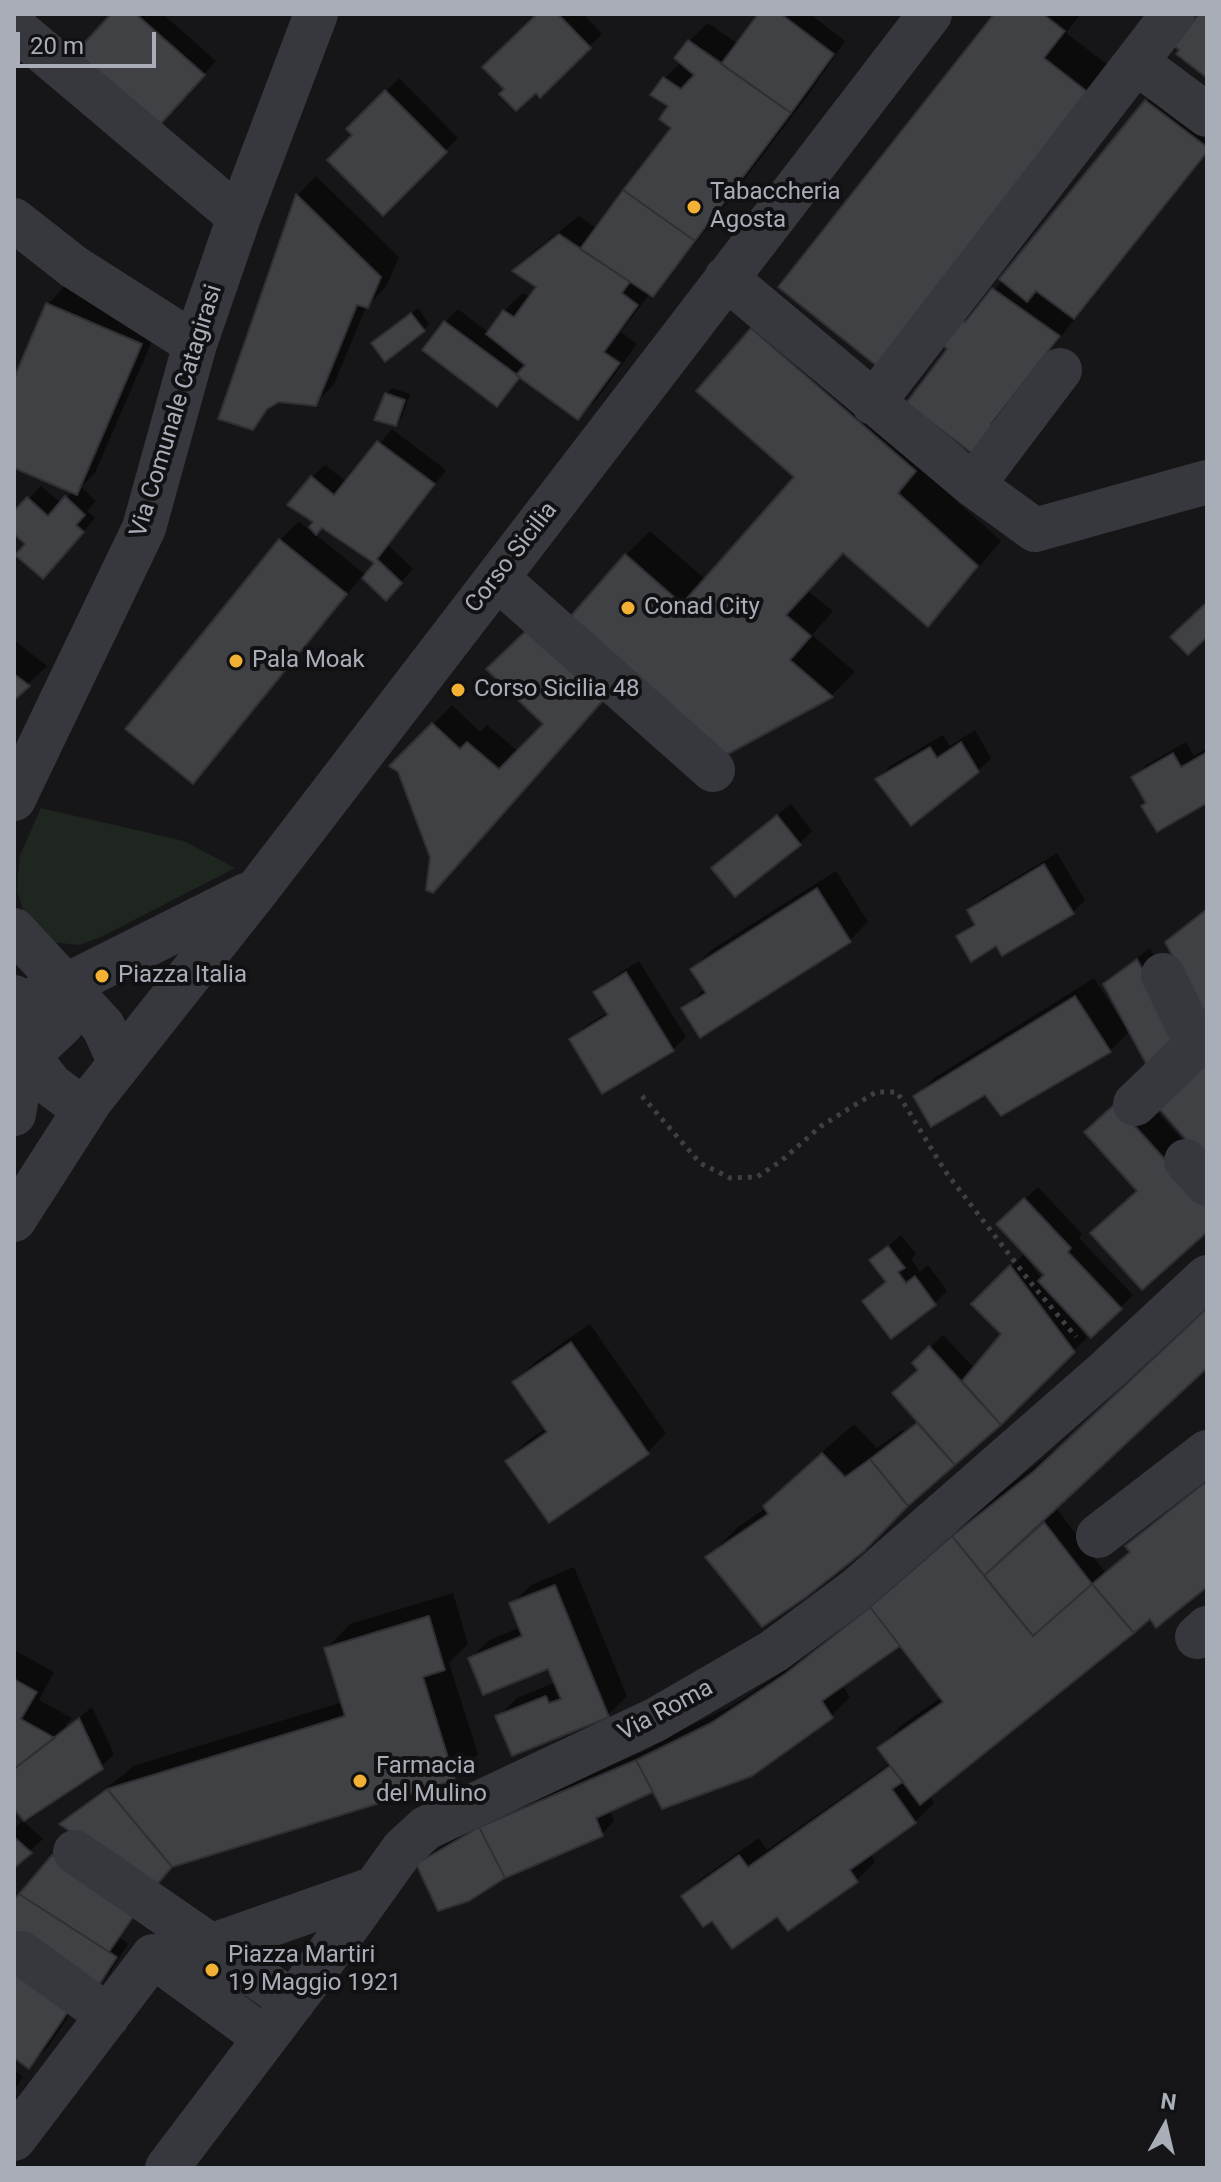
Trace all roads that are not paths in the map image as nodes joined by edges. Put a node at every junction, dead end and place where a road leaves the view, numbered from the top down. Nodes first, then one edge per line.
1 (316, 14) edge
2 (930, 14) edge
3 (1173, 14) edge
4 (14, 27) edge
5 (1136, 62) junction
6 (1207, 115) edge
7 (239, 217) junction
8 (14, 220) edge
9 (726, 278) junction
10 (195, 344) junction
11 (1060, 370) dead end
12 (873, 403) junction
13 (973, 485) junction
14 (1205, 488) edge
15 (497, 578) junction
16 (713, 770) dead end
17 (14, 799) edge
18 (258, 889) junction
19 (14, 930) edge
20 (1163, 975) dead end
21 (65, 986) junction
22 (15, 1004) edge
23 (1202, 1040) edge
24 (120, 1063) junction
25 (18, 1081) edge
26 (79, 1098) junction
27 (1135, 1104) dead end
28 (14, 1166) edge
29 (14, 1208) edge
30 (14, 1220) edge
31 (1207, 1277) edge
32 (1207, 1452) edge
33 (1098, 1536) dead end
34 (75, 1852) dead end
35 (375, 1888) junction
36 (210, 1946) junction
37 (21, 1953) dead end
38 (186, 1981) junction
39 (293, 2002) junction
40 (108, 2016) junction
41 (265, 2038) junction
42 (14, 2139) edge
43 (167, 2168) edge

1 - 7 street, Via Comunale Catagirasi
2 - 9 street, Corso Sicilia
3 - 5 street
4 - 7 street
5 - 6 street
5 - 12 street
7 - 10 street, Via Comunale Catagirasi
8 - 10 street
9 - 12 street
9 - 15 street, Corso Sicilia
10 - 17 street, Via Comunale Catagirasi
11 - 13 street
12 - 13 street
13 - 14 street
15 - 16 street
15 - 18 street, Corso Sicilia
18 - 21 street
18 - 24 street, Corso Sicilia
19 - 21 street
20 - 23 street
21 - 22 street
21 - 24 street
21 - 25 street
22 - 25 street
23 - 27 street
24 - 26 street, Corso Sicilia
25 - 26 street
26 - 30 street, Corso Sicilia
28 - 29 street
31 - 35 street, Via Roma
32 - 33 street
34 - 36 street
35 - 36 street
35 - 39 street, Via Roma
36 - 38 street
36 - 39 street
37 - 40 street
38 - 40 street
38 - 41 street
39 - 41 street, Via Roma
40 - 42 street
41 - 43 street, Via Roma

